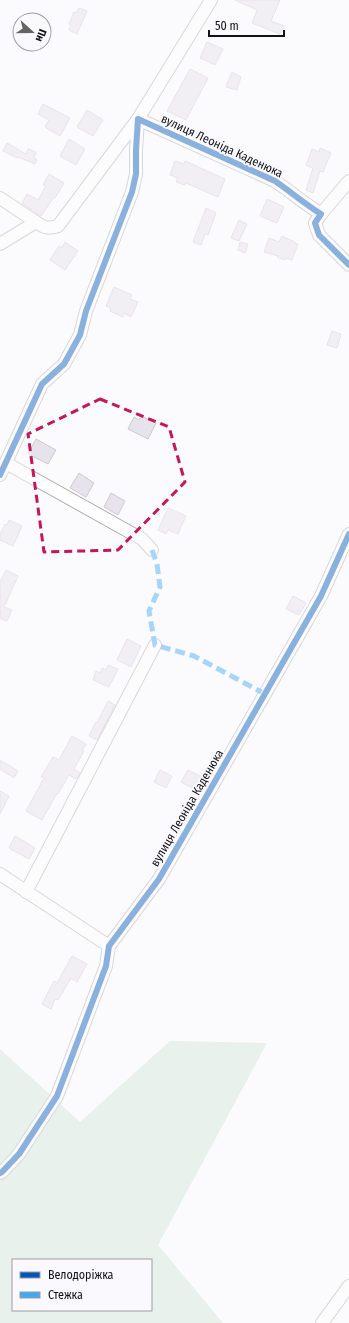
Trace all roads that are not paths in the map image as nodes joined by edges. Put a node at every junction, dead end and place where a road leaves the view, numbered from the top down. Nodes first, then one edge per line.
1 (211, 0) edge
2 (138, 119) junction
3 (349, 181) edge
4 (0, 198) edge
5 (321, 214) junction
6 (36, 222) junction
7 (0, 244) edge
8 (349, 265) edge
9 (6, 463) junction
10 (0, 475) edge
11 (349, 534) edge
12 (152, 550) dead end
13 (155, 645) dead end
14 (0, 874) edge
15 (26, 892) junction
16 (110, 946) junction
17 (0, 1173) edge
18 (349, 1286) edge
19 (322, 1323) edge

1 - 2 street
2 - 5 street, вулиця Леоніда Каденюка
2 - 6 street
2 - 9 street
3 - 5 street
4 - 6 street
5 - 8 street
6 - 7 street
9 - 10 street
9 - 12 street
11 - 16 street, вулиця Леоніда Каденюка
13 - 15 street
14 - 15 street
15 - 16 street
16 - 17 street, вулиця Леоніда Каденюка
18 - 19 street

